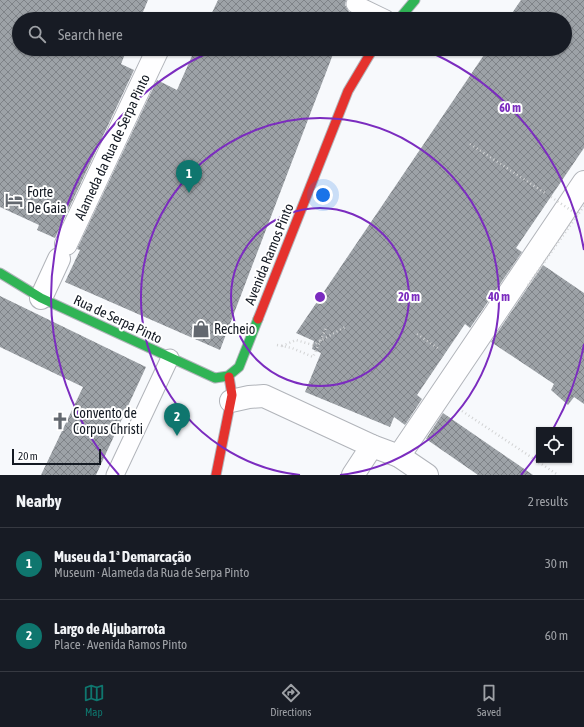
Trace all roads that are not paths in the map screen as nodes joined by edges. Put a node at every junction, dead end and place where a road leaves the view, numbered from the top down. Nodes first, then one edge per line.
1 (408, 2) edge
2 (355, 4) dead end
3 (372, 12) edge
4 (403, 12) edge
5 (155, 56) edge
6 (369, 56) edge
7 (584, 182) edge
8 (0, 273) edge
9 (41, 298) junction
10 (170, 358) junction
11 (229, 377) junction
12 (231, 401) junction
13 (372, 446) junction
14 (399, 456) junction
15 (115, 475) edge
16 (216, 475) edge
17 (353, 475) edge
18 (427, 475) edge

1 - 4 street
2 - 3 lane
5 - 9 street, Alameda da Rua de Serpa Pinto
6 - 11 street, Avenida Ramos Pinto
7 - 14 street
8 - 9 street, Rua de Serpa Pinto
9 - 10 street, Rua de Serpa Pinto
10 - 11 street, Rua de Serpa Pinto
10 - 15 lane
11 - 12 street
12 - 13 street
12 - 16 street
13 - 14 street
13 - 17 street
14 - 18 street

